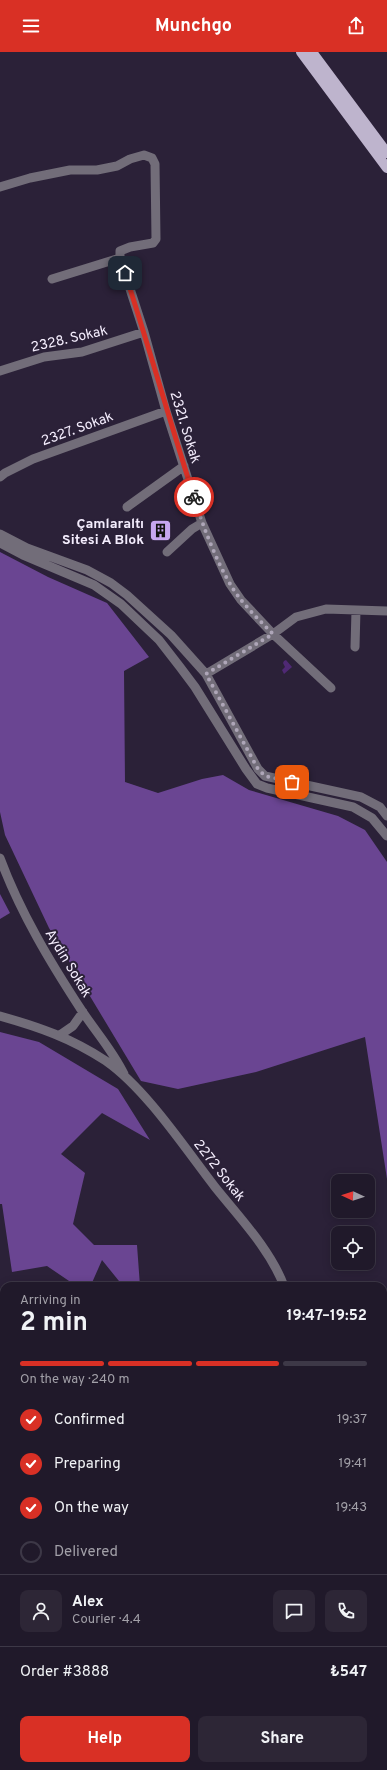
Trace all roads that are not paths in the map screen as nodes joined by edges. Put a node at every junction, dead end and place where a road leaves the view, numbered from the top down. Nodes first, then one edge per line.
1 (300, 52) edge
2 (312, 52) edge
3 (387, 153) edge
4 (387, 168) edge
5 (0, 187) edge
6 (120, 258) junction
7 (52, 279) dead end
8 (144, 332) junction
9 (0, 371) edge
10 (166, 411) junction
11 (184, 466) junction
12 (0, 477) edge
13 (127, 507) dead end
14 (202, 523) junction
15 (0, 534) edge
16 (0, 543) edge
17 (167, 552) dead end
18 (356, 610) junction
19 (387, 611) edge
20 (273, 634) junction
21 (355, 647) dead end
22 (206, 674) junction
23 (331, 688) dead end
24 (387, 816) edge
25 (387, 836) edge
26 (0, 858) edge
27 (83, 1012) junction
28 (0, 1016) edge
29 (60, 1035) junction
30 (125, 1077) junction
31 (282, 1282) edge

1 - 4 main road
2 - 3 main road
5 - 6 street
6 - 7 street
6 - 8 street, 2321. Sokak
8 - 9 street, 2328. Sokak
8 - 10 street, 2321. Sokak
10 - 11 street, 2321. Sokak
10 - 12 street, 2327. Sokak
11 - 13 street
11 - 14 street, 2321. Sokak
14 - 17 street
14 - 20 street, 2321. Sokak
15 - 22 street
16 - 25 street
18 - 19 street
18 - 20 street
18 - 21 street
20 - 22 street
20 - 23 street, 2321. Sokak
22 - 24 street
26 - 27 street, Aydin Sokak
27 - 29 street
27 - 30 street, Aydin Sokak
28 - 29 street
29 - 30 street
30 - 31 street, 2272 Sokak

